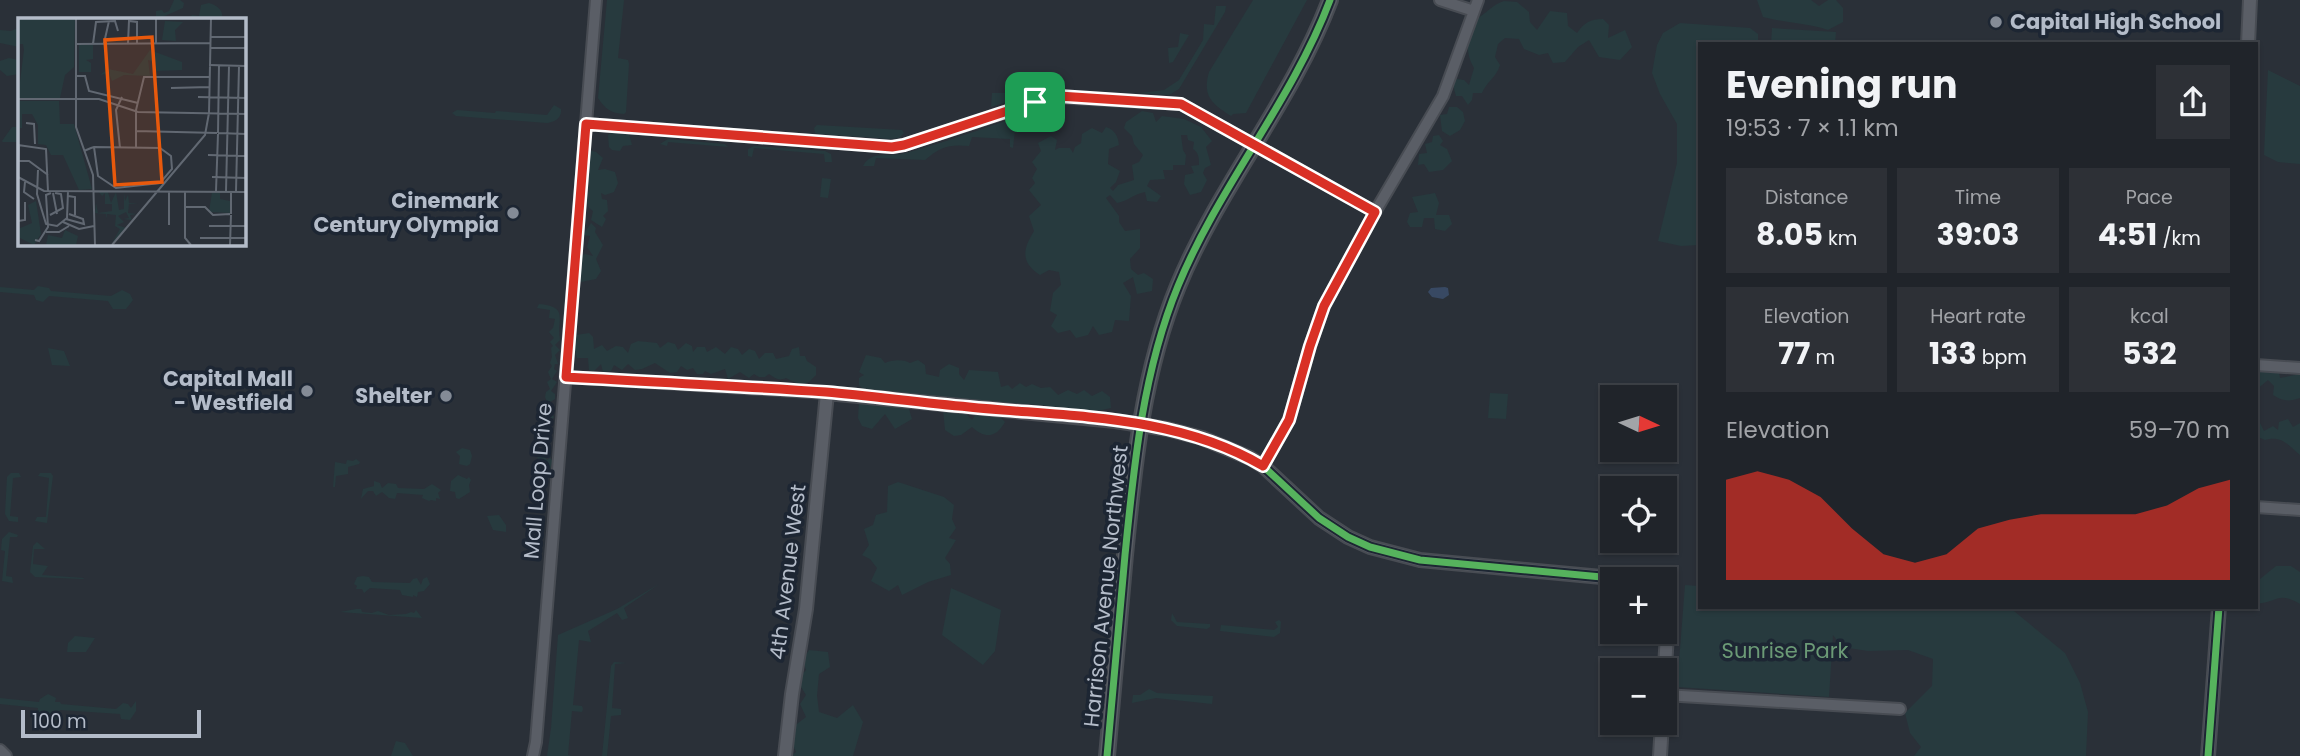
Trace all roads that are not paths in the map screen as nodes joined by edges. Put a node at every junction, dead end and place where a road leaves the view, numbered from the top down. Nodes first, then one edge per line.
1 (596, 0) edge
2 (1329, 0) edge
3 (1440, 0) edge
4 (2250, 0) edge
5 (1476, 6) edge
6 (2248, 42) edge
7 (586, 124) junction
8 (1253, 144) junction
9 (1375, 212) junction
10 (2258, 365) edge
11 (2300, 368) edge
12 (566, 377) junction
13 (827, 393) junction
14 (1140, 425) junction
15 (1263, 466) junction
16 (2258, 507) edge
17 (2300, 510) edge
18 (1600, 577) edge
19 (2219, 609) edge
20 (1677, 696) edge
21 (1900, 709) dead end
22 (1661, 735) edge
23 (0, 750) edge
24 (6, 756) edge
25 (533, 756) edge
26 (785, 756) edge
27 (1107, 756) edge
28 (1660, 756) edge
29 (2208, 756) edge

1 - 7 street, Mall Loop Drive
2 - 8 main road, Harrison Avenue Northwest
3 - 5 street
4 - 6 street
5 - 9 street
7 - 8 street
7 - 12 street, Mall Loop Drive
8 - 9 street
8 - 14 main road, Harrison Avenue Northwest
9 - 15 street
10 - 11 street
12 - 13 street
12 - 25 street, Mall Loop Drive
13 - 14 street
13 - 26 street, 4th Avenue West
14 - 15 street
14 - 27 main road, Harrison Avenue Northwest
15 - 18 street
16 - 17 street
19 - 29 street
20 - 21 street
22 - 28 street
23 - 24 street

